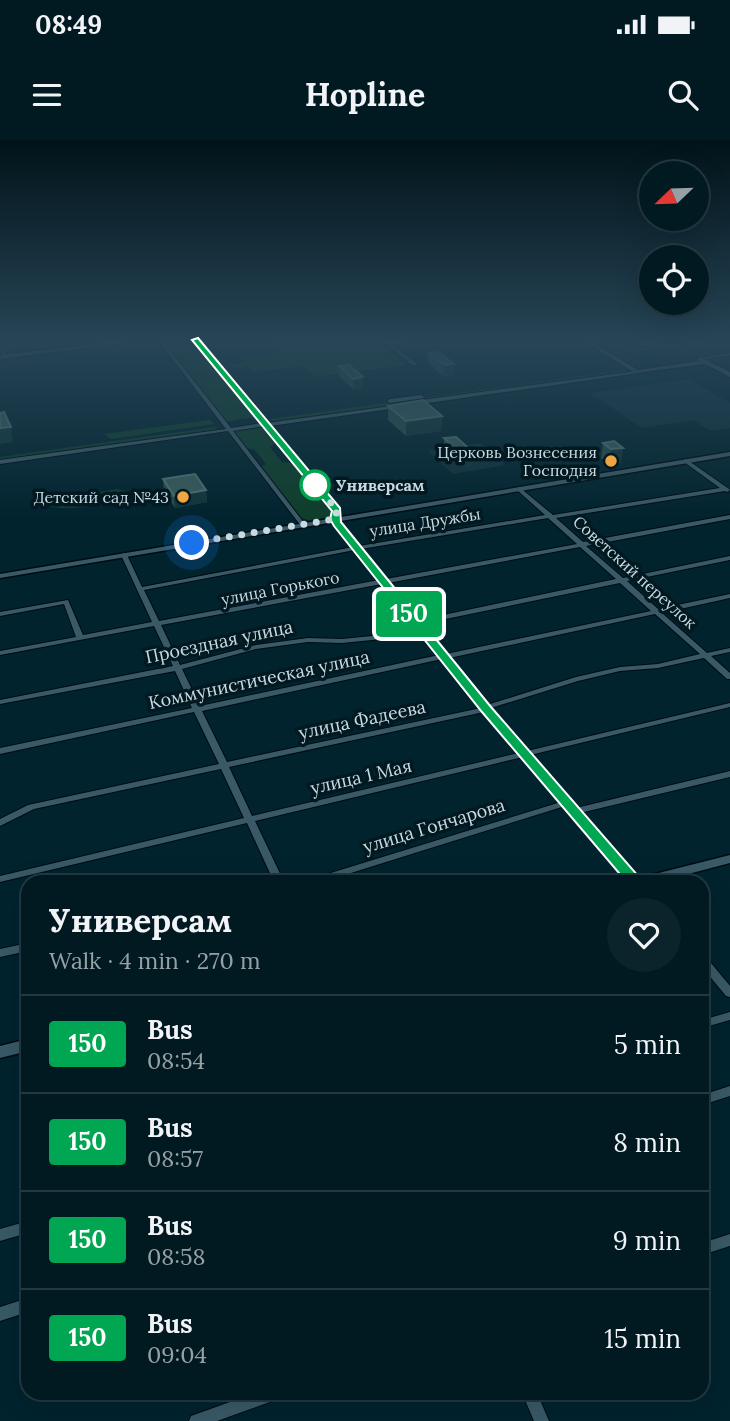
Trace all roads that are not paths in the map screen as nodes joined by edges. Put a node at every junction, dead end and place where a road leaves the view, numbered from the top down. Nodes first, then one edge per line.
1 (205, 400) edge
2 (244, 400) edge
3 (421, 400) edge
4 (262, 422) junction
5 (225, 427) junction
6 (730, 454) edge
7 (0, 456) edge
8 (0, 461) edge
9 (686, 461) junction
10 (727, 488) edge
11 (519, 489) junction
12 (551, 517) junction
13 (730, 517) edge
14 (335, 519) junction
15 (303, 524) junction
16 (582, 543) junction
17 (356, 548) junction
18 (124, 555) junction
19 (730, 558) edge
20 (0, 576) edge
21 (385, 582) junction
22 (622, 582) junction
23 (141, 589) junction
24 (730, 596) edge
25 (656, 611) junction
26 (0, 614) edge
27 (158, 625) junction
28 (418, 625) junction
29 (81, 639) junction
30 (730, 650) edge
31 (0, 653) edge
32 (708, 656) junction
33 (445, 657) junction
34 (177, 668) junction
35 (730, 677) edge
36 (0, 702) edge
37 (730, 705) edge
38 (198, 709) junction
39 (486, 709) junction
40 (0, 751) edge
41 (526, 755) junction
42 (224, 765) junction
43 (730, 774) edge
44 (566, 803) junction
45 (575, 811) junction
46 (250, 819) junction
47 (0, 823) edge
48 (730, 859) edge
49 (276, 875) edge
50 (334, 875) edge
51 (631, 875) edge
52 (665, 875) edge
53 (0, 879) edge
54 (21, 948) edge
55 (0, 953) edge
56 (709, 968) edge
57 (730, 993) edge
58 (730, 1016) edge
59 (709, 1022) edge
60 (21, 1047) edge
61 (0, 1052) edge
62 (730, 1091) edge
63 (709, 1098) edge
64 (21, 1229) edge
65 (0, 1235) edge
66 (730, 1240) edge
67 (709, 1247) edge
68 (21, 1307) edge
69 (0, 1314) edge
70 (256, 1400) edge
71 (532, 1400) edge
72 (196, 1421) edge
73 (542, 1421) edge

1 - 5 street
2 - 4 street
3 - 4 street
4 - 5 street
4 - 14 street
5 - 7 street
5 - 8 street
5 - 15 street
6 - 9 street
9 - 10 street
9 - 11 street
10 - 12 street, улица Дружбы
11 - 12 street, Советский переулок
11 - 14 street
12 - 16 street, Советский переулок
12 - 17 street, улица Дружбы
13 - 16 street, улица Горького
14 - 15 street
14 - 17 street
15 - 18 street
16 - 21 street, улица Горького
16 - 22 street, Советский переулок
17 - 21 street
17 - 23 street, улица Дружбы
18 - 20 street
18 - 23 street
19 - 22 street, Проездная улица
21 - 27 street, улица Горького
21 - 28 street
22 - 25 street, Советский переулок
22 - 28 street, Проездная улица
23 - 27 street
24 - 25 street, Коммунистическая улица
25 - 32 street, Советский переулок
25 - 33 street, Коммунистическая улица
26 - 29 street
27 - 29 street, улица Горького
27 - 34 street
28 - 33 street
28 - 34 street, Проездная улица
29 - 31 street, улица Горького
30 - 32 street, улица Фадеева
32 - 35 street, Советский переулок
32 - 39 street, улица Фадеева
33 - 38 street, Коммунистическая улица
33 - 39 street
34 - 36 street, Проездная улица
34 - 38 street
37 - 41 street, улица 1 Мая
38 - 40 street, Коммунистическая улица
38 - 42 street
39 - 41 street
39 - 42 street, улица Фадеева
41 - 44 street
41 - 46 street, улица 1 Мая
42 - 46 street
42 - 47 street, улица Фадеева
43 - 45 street
44 - 45 street
44 - 50 street, улица Гончарова
45 - 51 street
46 - 49 street
46 - 53 street, улица 1 Мая
48 - 52 main road
54 - 55 street
56 - 57 street
58 - 59 street
60 - 61 main road
62 - 63 street
64 - 65 street
66 - 67 street
68 - 69 street
70 - 72 street
71 - 73 street

